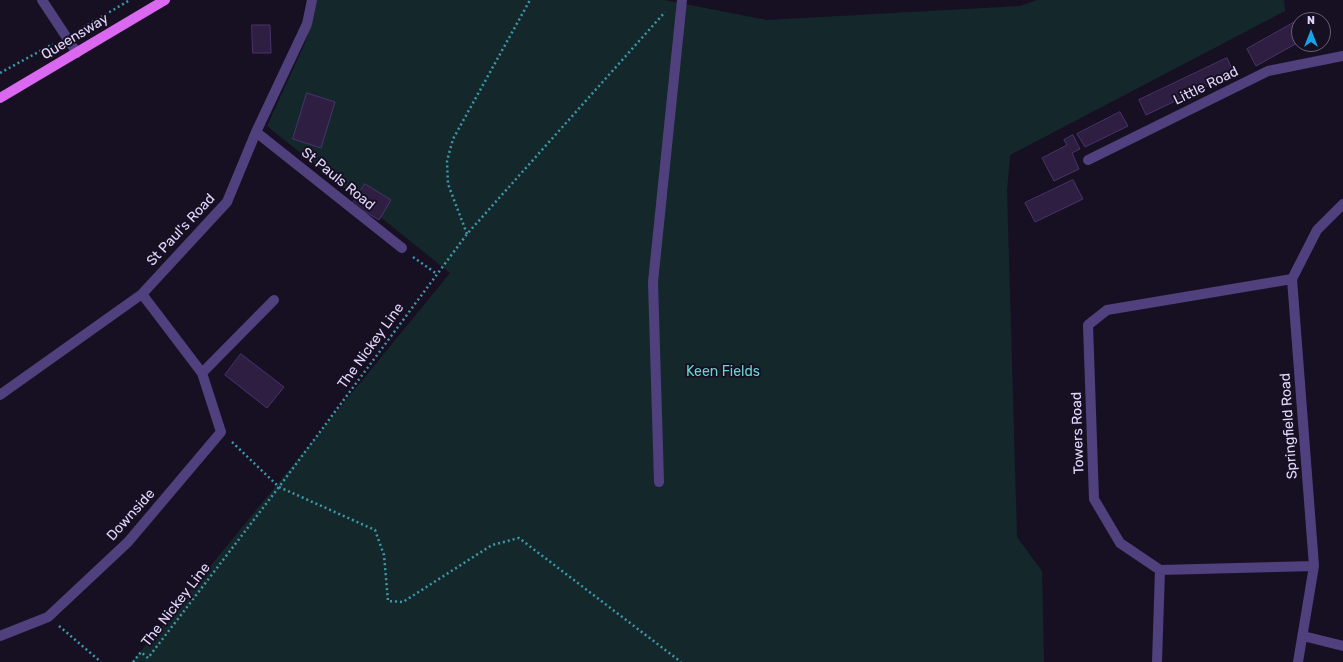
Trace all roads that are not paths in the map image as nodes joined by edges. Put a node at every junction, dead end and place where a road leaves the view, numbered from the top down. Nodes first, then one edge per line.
1 (42, 0) edge
2 (165, 0) edge
3 (312, 0) edge
4 (682, 0) edge
5 (77, 53) junction
6 (1343, 56) edge
7 (0, 98) edge
8 (256, 132) junction
9 (1088, 160) dead end
10 (1343, 204) edge
11 (402, 248) road end
12 (1292, 279) junction
13 (142, 294) junction
14 (274, 300) dead end
15 (202, 373) junction
16 (0, 395) edge
17 (659, 482) dead end
18 (1314, 566) junction
19 (1160, 570) junction
20 (0, 636) edge
21 (1303, 636) junction
22 (1343, 646) edge
23 (1157, 662) edge
24 (1298, 662) edge

1 - 5 street
2 - 5 main road, Queensway
3 - 8 street, St Paul's Road
4 - 17 street
5 - 7 main road, Queensway
6 - 9 street, Little Road
8 - 11 street, St Pauls Road
8 - 13 street, St Paul's Road
10 - 12 street
12 - 18 street, Springfield Road
12 - 19 street, Towers Road
13 - 15 street
13 - 16 street, St Paul's Road
14 - 15 street
15 - 20 street, Downside
18 - 19 street
18 - 21 street, Springfield Road
19 - 23 street
21 - 22 street
21 - 24 street, Springfield Road

